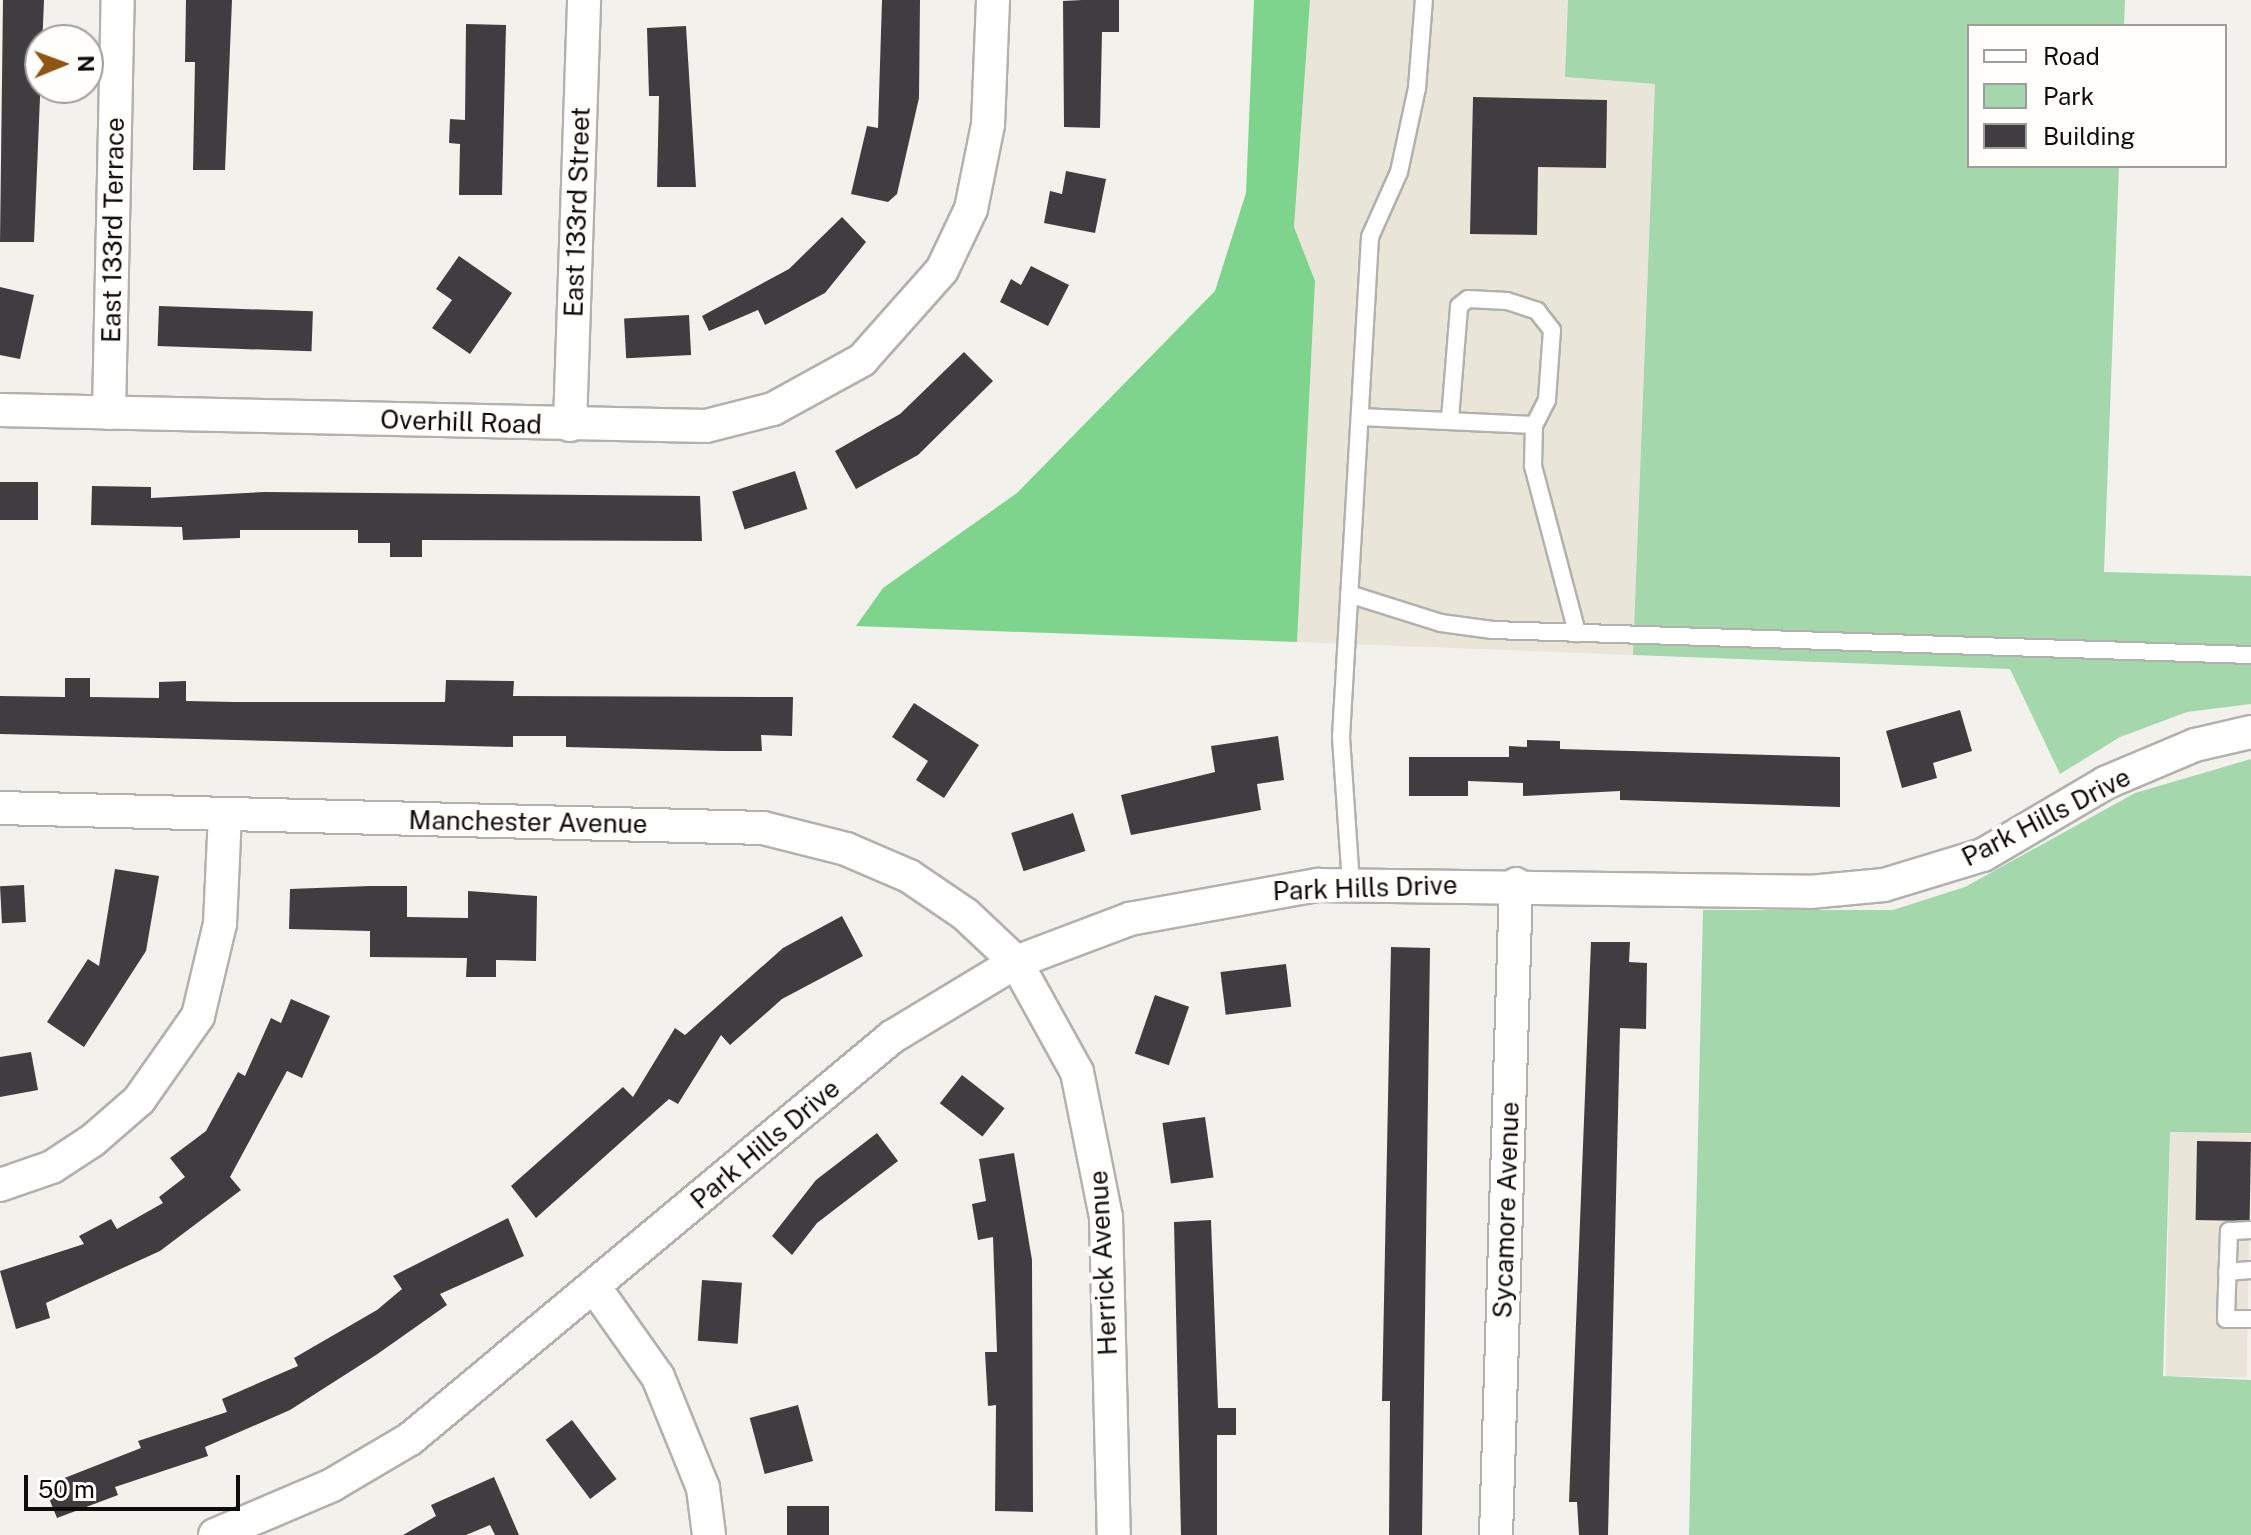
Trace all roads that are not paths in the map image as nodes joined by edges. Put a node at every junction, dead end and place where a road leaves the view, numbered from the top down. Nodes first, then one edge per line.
1 (118, 0) edge
2 (584, 0) edge
3 (993, 0) edge
4 (1424, 0) edge
5 (0, 410) edge
6 (109, 413) junction
7 (1360, 417) junction
8 (1450, 419) junction
9 (570, 425) junction
10 (1534, 425) junction
11 (1349, 594) junction
12 (1577, 633) junction
13 (2251, 655) edge
14 (2251, 732) edge
15 (0, 808) edge
16 (225, 815) junction
17 (1351, 884) junction
18 (1516, 884) junction
19 (1016, 962) junction
20 (0, 1185) edge
21 (2251, 1230) edge
22 (2251, 1270) edge
23 (2227, 1272) junction
24 (595, 1288) junction
25 (2251, 1319) edge
26 (235, 1531) edge
27 (709, 1535) edge
28 (1114, 1535) edge
29 (1496, 1535) edge

1 - 6 street, East 133rd Terrace
2 - 9 street, East 133rd Street
3 - 9 street, Overhill Road
4 - 7 lane
5 - 6 street, Overhill Road
6 - 9 street, Overhill Road
7 - 8 lane
7 - 11 lane
8 - 10 lane
8 - 10 lane
10 - 12 lane
11 - 12 lane
11 - 17 lane
12 - 13 lane
14 - 18 street, Park Hills Drive
15 - 16 street, Manchester Avenue
16 - 19 street, Manchester Avenue
16 - 20 street
17 - 18 street, Park Hills Drive
17 - 19 street, Park Hills Drive
18 - 29 street, Sycamore Avenue
19 - 24 street, Park Hills Drive
19 - 28 street, Herrick Avenue
21 - 23 lane
22 - 23 lane
23 - 25 lane
24 - 26 street, Park Hills Drive
24 - 27 street

